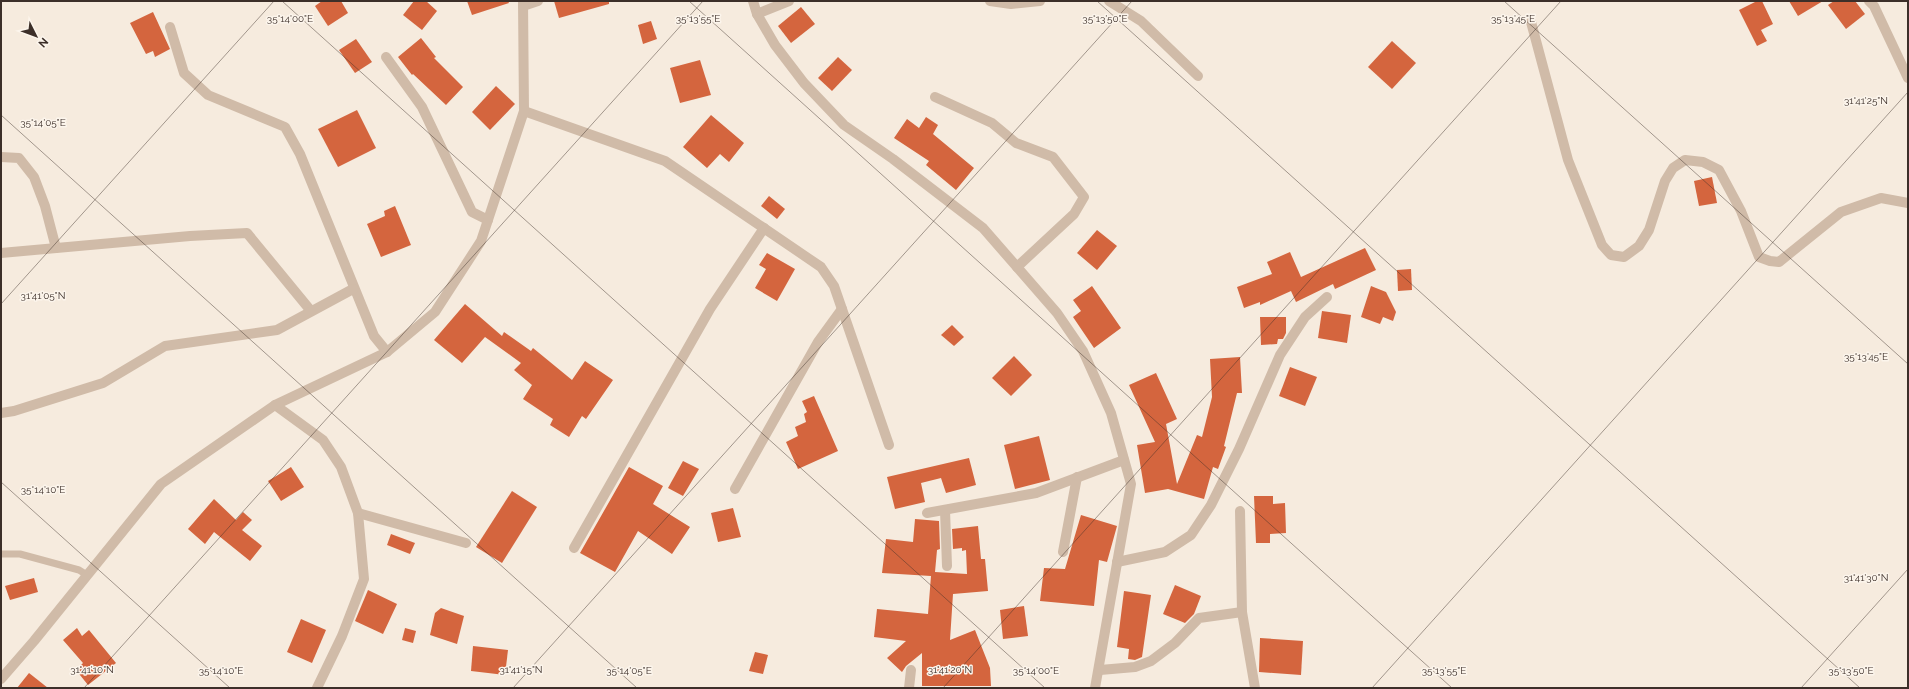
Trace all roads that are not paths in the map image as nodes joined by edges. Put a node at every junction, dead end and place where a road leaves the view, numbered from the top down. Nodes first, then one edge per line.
1 (538, 1) edge
2 (753, 1) edge
3 (789, 1) edge
4 (990, 1) edge
5 (1040, 1) edge
6 (1109, 1) edge
7 (1869, 1) edge
8 (523, 4) edge
9 (758, 14) junction
10 (1531, 22) dead end
11 (170, 27) dead end
12 (386, 58) dead end
13 (1198, 76) dead end
14 (1908, 78) edge
15 (934, 97) dead end
16 (524, 110) junction
17 (1, 157) edge
18 (1908, 203) edge
19 (488, 220) junction
20 (764, 228) junction
21 (56, 248) junction
22 (1, 253) edge
23 (1017, 267) junction
24 (353, 289) junction
25 (1327, 297) dead end
26 (842, 309) junction
27 (311, 311) junction
28 (387, 352) junction
29 (275, 404) junction
30 (1, 414) edge
31 (890, 445) dead end
32 (1124, 460) junction
33 (1077, 478) junction
34 (735, 489) dead end
35 (945, 510) junction
36 (1240, 512) dead end
37 (358, 513) junction
38 (927, 513) dead end
39 (466, 544) dead end
40 (574, 548) dead end
41 (1063, 552) dead end
42 (1, 554) edge
43 (1117, 562) junction
44 (947, 566) dead end
45 (87, 575) junction
46 (1242, 612) junction
47 (911, 670) dead end
48 (1100, 670) junction
49 (1, 679) edge
50 (317, 688) edge
51 (909, 688) edge
52 (1096, 688) edge
53 (1255, 688) edge

1 - 8 street
2 - 9 street
3 - 9 street
4 - 5 street
6 - 13 street
7 - 14 street
8 - 16 street
9 - 23 street
10 - 18 street
11 - 24 street
12 - 19 street
15 - 23 street
16 - 19 street
16 - 20 street
17 - 21 street
19 - 28 street
20 - 26 street
20 - 40 street
21 - 22 street
21 - 27 street
23 - 32 street
24 - 27 street
24 - 28 street
25 - 43 street
26 - 31 street
26 - 34 street
27 - 30 street
28 - 29 street
29 - 37 street
29 - 45 street
32 - 33 street
32 - 43 street
33 - 35 street
33 - 41 street
35 - 38 street
35 - 44 street
36 - 46 street
37 - 39 street
37 - 50 street
42 - 45 lane
43 - 48 street
45 - 49 street
46 - 48 street
46 - 53 street
47 - 51 street
48 - 52 street

